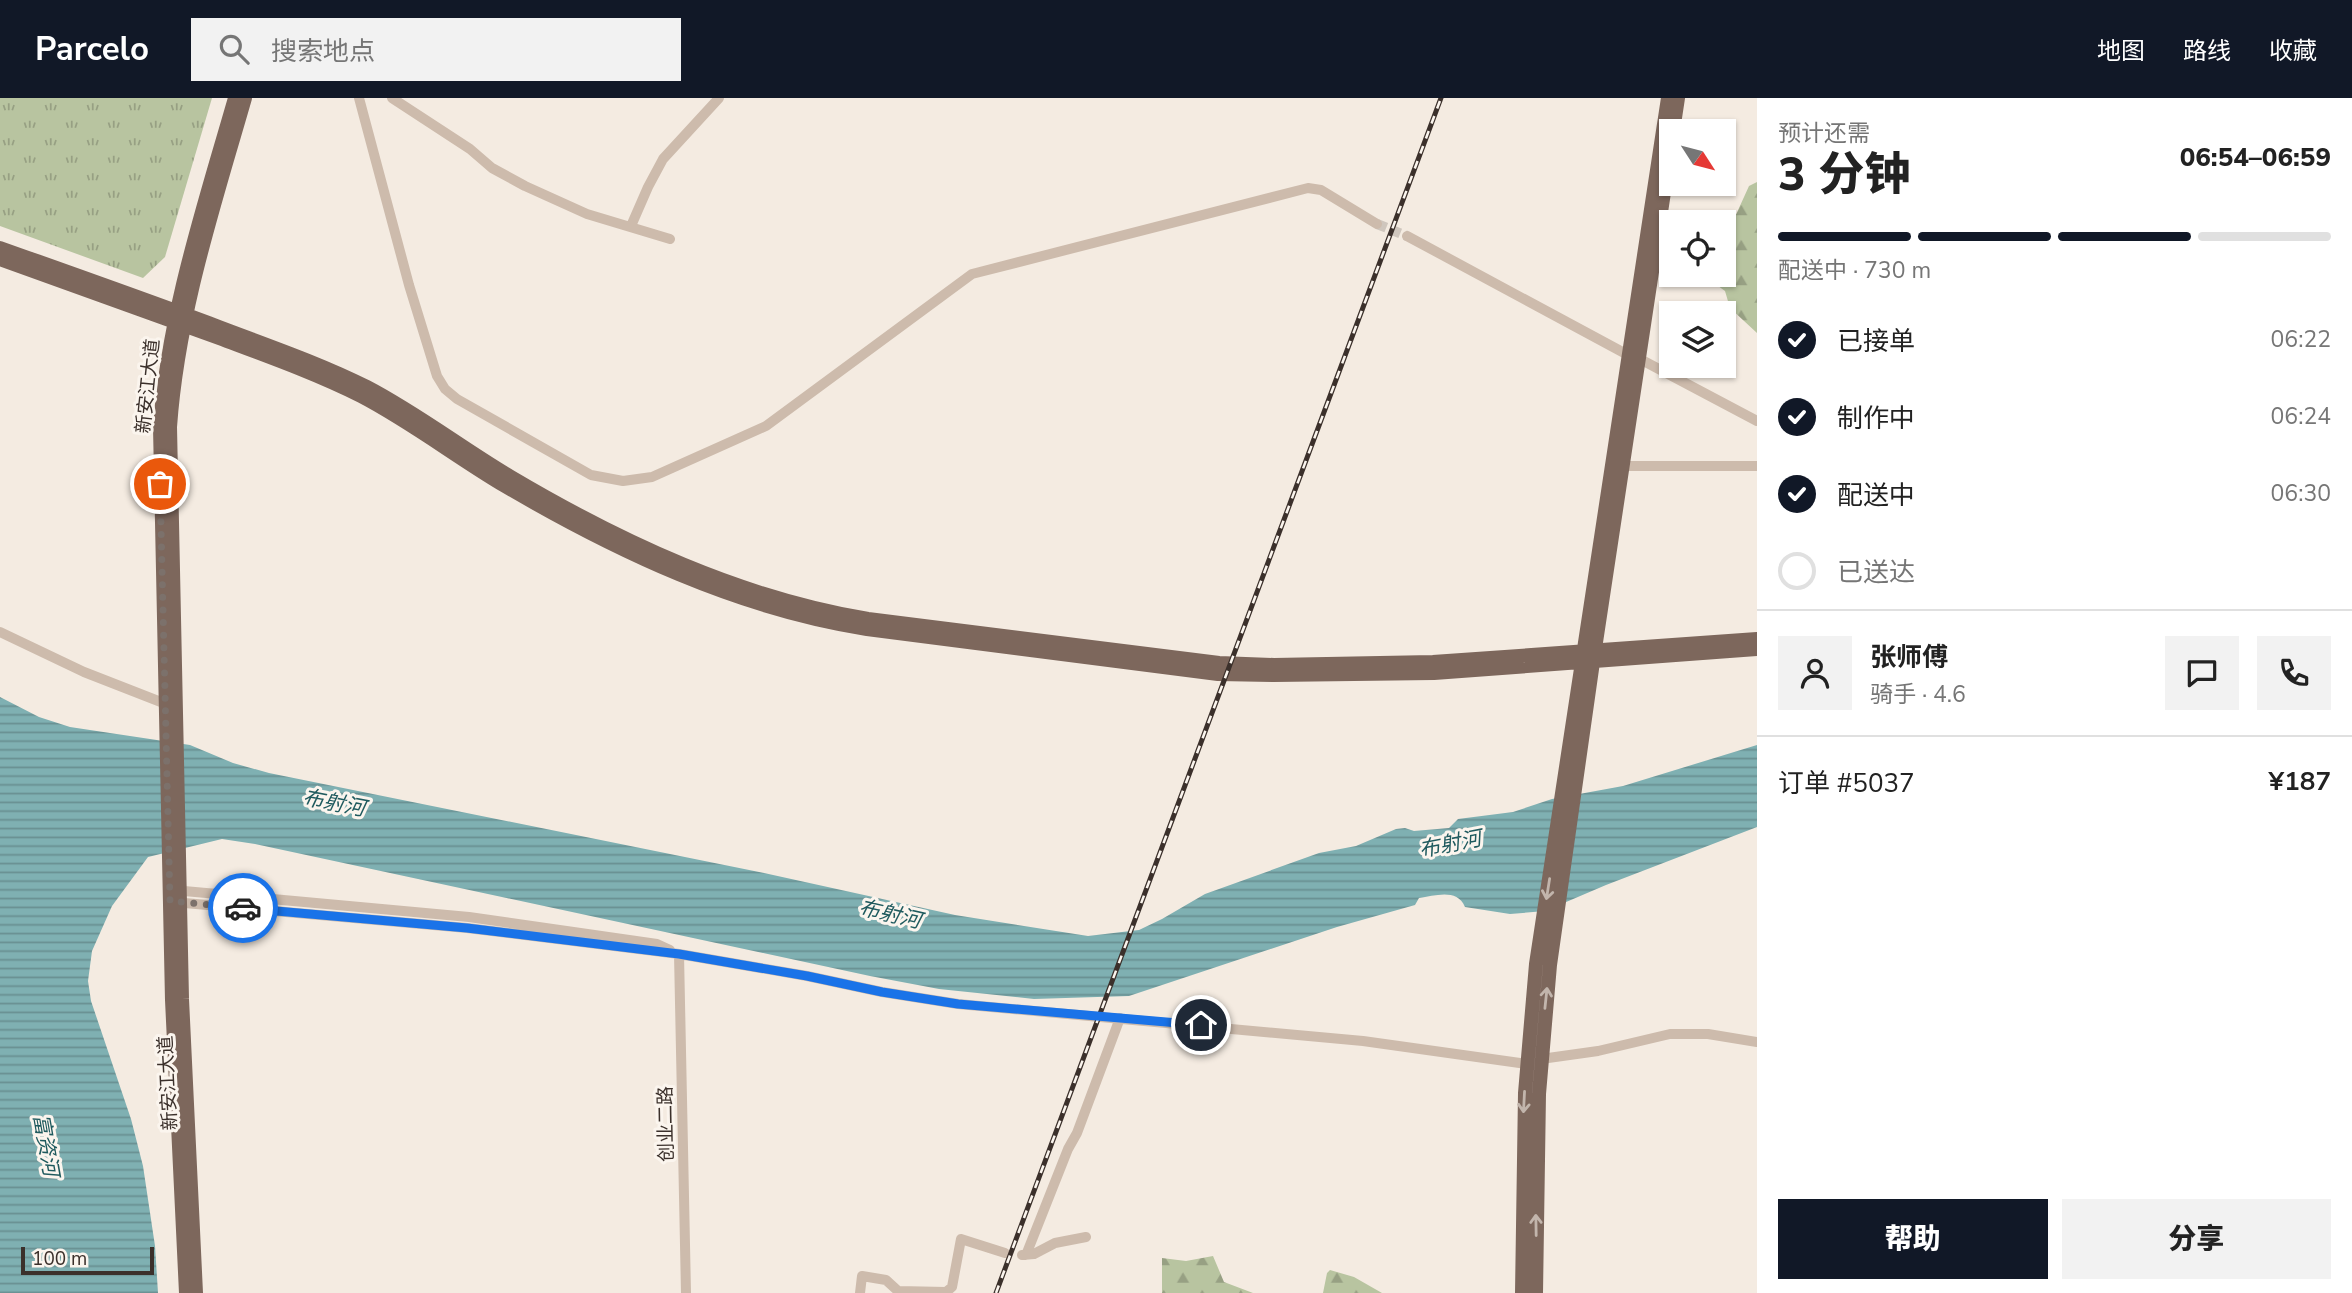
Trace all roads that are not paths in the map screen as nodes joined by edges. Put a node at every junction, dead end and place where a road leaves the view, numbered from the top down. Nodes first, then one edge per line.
1 (235, 98) edge
2 (245, 98) edge
3 (359, 98) edge
4 (392, 98) edge
5 (719, 98) edge
6 (1668, 98) edge
7 (1678, 98) edge
8 (1675, 119) edge
9 (1662, 196) edge
10 (1377, 224) tunnel mouth
11 (631, 226) junction
12 (1407, 236) tunnel mouth
13 (670, 239) dead end
14 (0, 248) edge
15 (0, 259) edge
16 (180, 318) junction
17 (1633, 357) junction
18 (1757, 421) edge
19 (1622, 466) junction
20 (1757, 466) edge
21 (0, 632) edge
22 (1757, 639) edge
23 (1757, 649) edge
24 (1588, 657) junction
25 (166, 704) junction
26 (172, 728) junction
27 (175, 896) junction
28 (679, 954) junction
29 (1120, 1018) junction
30 (1757, 1042) edge
31 (1534, 1061) junction
32 (1086, 1237) dead end
33 (1005, 1252) dead end
34 (186, 1293) edge
35 (196, 1293) edge
36 (686, 1293) edge
37 (860, 1293) edge
38 (1522, 1293) edge
39 (1536, 1293) edge

1 - 16 main road, 新安江大道
2 - 16 main road, 新安江大道
3 - 10 street
4 - 11 street
5 - 11 street
6 - 17 main road
7 - 8 main road
9 - 17 main road
11 - 13 street
12 - 17 street
14 - 16 main road
15 - 16 main road
16 - 24 main road
16 - 25 main road, 新安江大道
16 - 26 main road, 新安江大道
17 - 18 street
17 - 19 main road
17 - 24 main road
19 - 20 street
19 - 24 main road
21 - 25 street
22 - 24 main road
23 - 24 main road
24 - 31 main road
25 - 26 main road, 新安江大道
26 - 27 main road, 新安江大道
27 - 28 street
27 - 34 main road, 新安江大道
27 - 35 main road, 新安江大道
28 - 29 street
28 - 36 street, 创业二路
29 - 31 street
29 - 32 street
30 - 31 street
31 -> 38 main road
39 -> 31 main road
33 - 37 street

